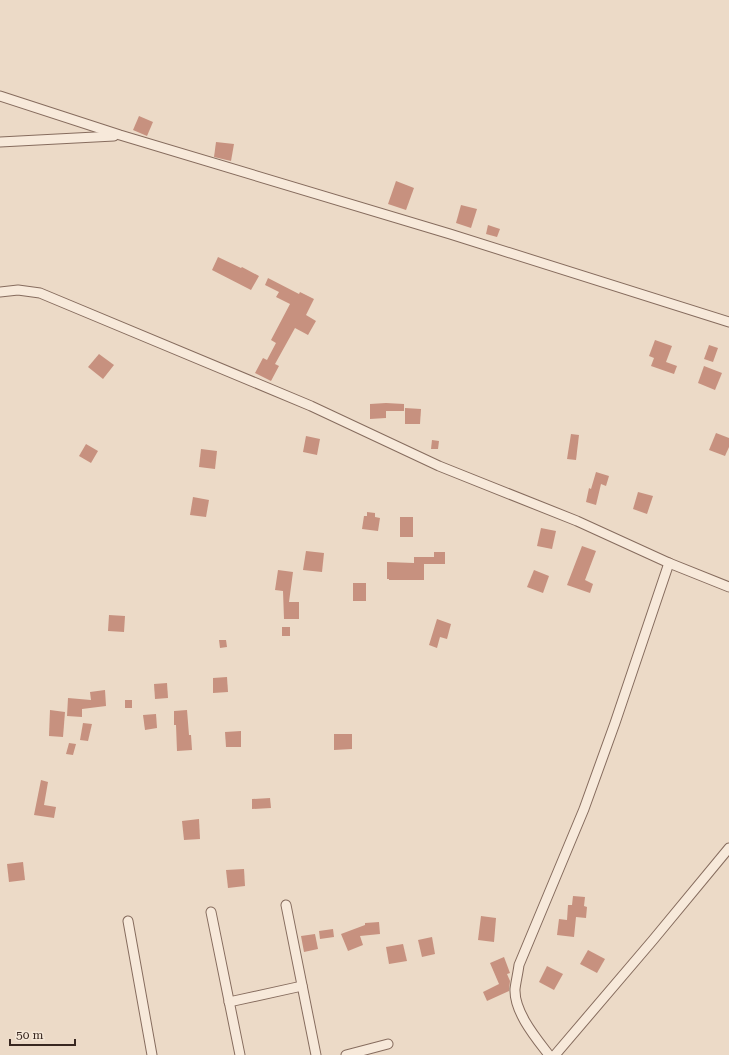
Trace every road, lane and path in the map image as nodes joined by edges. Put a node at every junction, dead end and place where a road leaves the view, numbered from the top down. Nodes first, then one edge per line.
1 (0, 96) edge
2 (120, 135) junction
3 (0, 142) edge
4 (0, 292) edge
5 (729, 322) edge
6 (669, 563) junction
7 (729, 587) edge
8 (729, 848) edge
9 (286, 905) dead end
10 (211, 912) dead end
11 (128, 921) dead end
12 (302, 986) junction
13 (229, 1002) junction
14 (388, 1044) dead end
15 (560, 1053) edge
16 (152, 1055) edge
17 (240, 1055) edge
18 (316, 1055) edge
19 (346, 1055) edge
20 (549, 1055) edge

1 - 2 street
2 - 3 street
2 - 5 street
4 - 6 street
6 - 7 street
6 - 20 street
8 - 15 street
9 - 12 street
10 - 13 street
11 - 16 street
12 - 13 street
12 - 18 street
13 - 17 street
14 - 19 street

